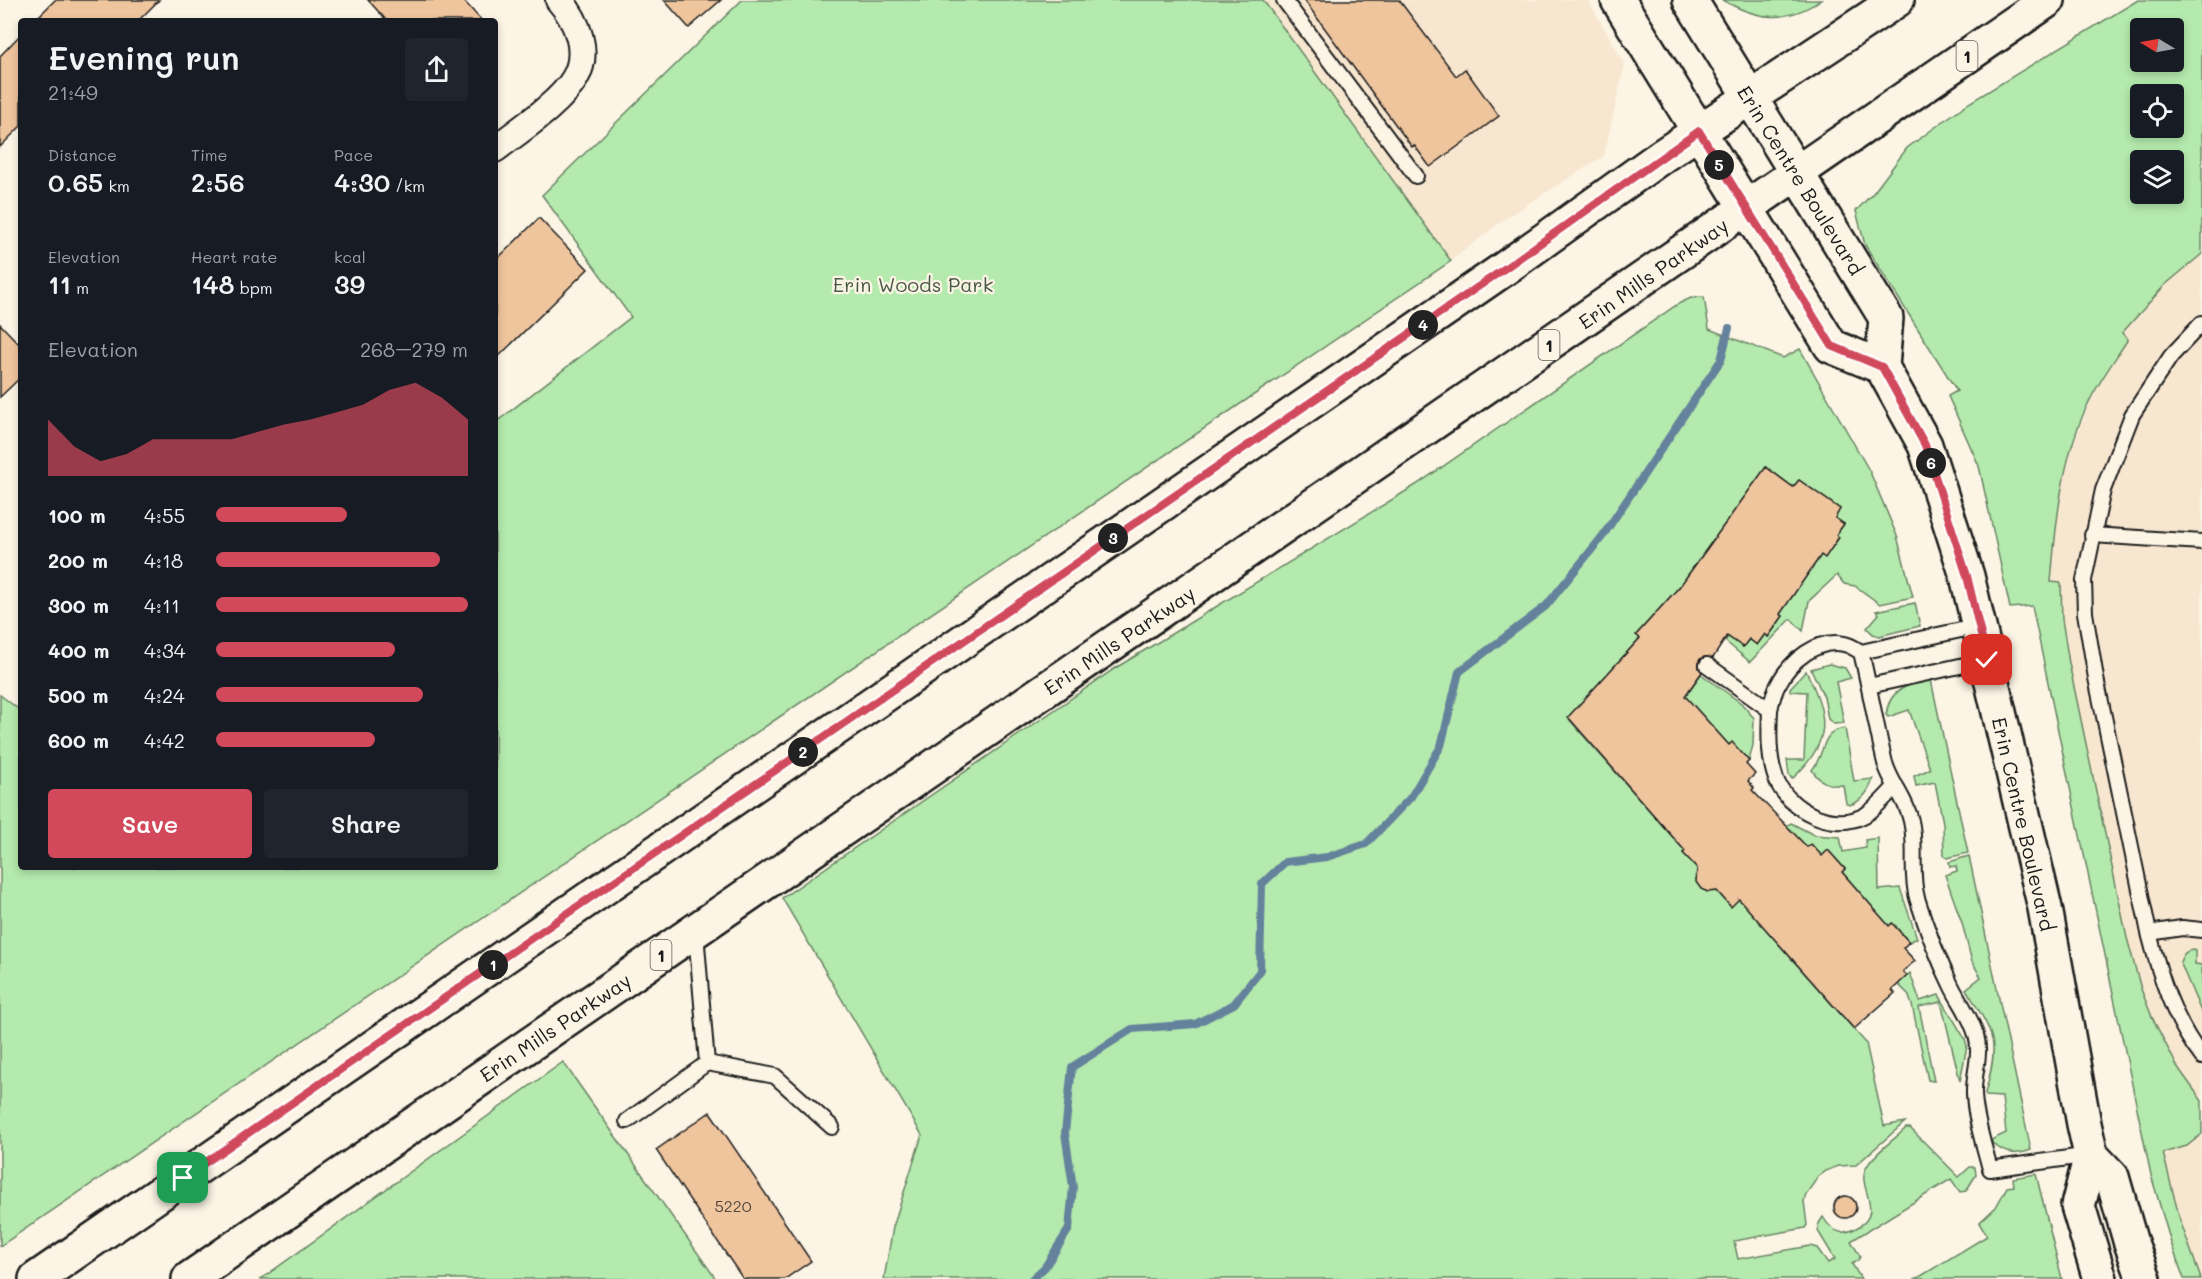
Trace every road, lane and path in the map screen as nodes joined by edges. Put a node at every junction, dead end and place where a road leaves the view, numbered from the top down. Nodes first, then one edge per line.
1 (559, 0) edge
2 (1284, 0) edge
3 (1618, 0) edge
4 (1690, 0) edge
5 (1897, 0) edge
6 (2048, 0) edge
7 (1750, 98) junction
8 (1699, 131) junction
9 (498, 147) edge
10 (1797, 173) junction
11 (1416, 176) dead end
12 (1746, 208) junction
13 (2202, 323) edge
14 (1882, 367) junction
15 (2092, 535) junction
16 (2202, 543) edge
17 (1979, 626) junction
18 (1861, 652) junction
19 (1987, 660) junction
20 (1707, 665) dead end
21 (1869, 686) junction
22 (1770, 710) junction
23 (1896, 786) junction
24 (2202, 930) edge
25 (696, 931) junction
26 (2149, 933) junction
27 (2202, 1057) edge
28 (707, 1063) junction
29 (627, 1121) dead end
30 (832, 1127) dead end
31 (2091, 1155) junction
32 (36, 1279) edge
33 (189, 1279) edge
34 (2100, 1279) edge
35 (2144, 1279) edge

1 - 9 street
2 - 11 lane
3 - 8 main road
4 - 7 main road, Erin Centre Boulevard
5 - 7 main road
6 - 10 main road, Erin Mills Parkway / 1
7 - 8 main road
7 - 10 main road, Erin Centre Boulevard
8 - 12 main road
8 - 32 main road
10 - 12 main road, Erin Mills Parkway / 1
10 - 14 main road, Erin Centre Boulevard
12 - 14 main road
12 - 25 main road, Erin Mills Parkway / 1
13 - 15 lane
14 - 17 main road, Erin Centre Boulevard
15 - 16 lane
15 - 26 lane
17 - 18 lane
17 - 19 main road, Erin Centre Boulevard
18 - 21 lane
18 - 22 lane
19 - 21 lane
19 - 31 main road, Erin Centre Boulevard
20 - 22 lane
21 - 23 lane
22 - 23 lane
23 - 31 lane
24 - 26 lane
25 - 28 lane
25 - 33 main road, Erin Mills Parkway / 1
26 - 27 lane
28 - 29 lane
28 - 30 lane
31 - 34 main road, Erin Centre Boulevard
31 - 35 main road

